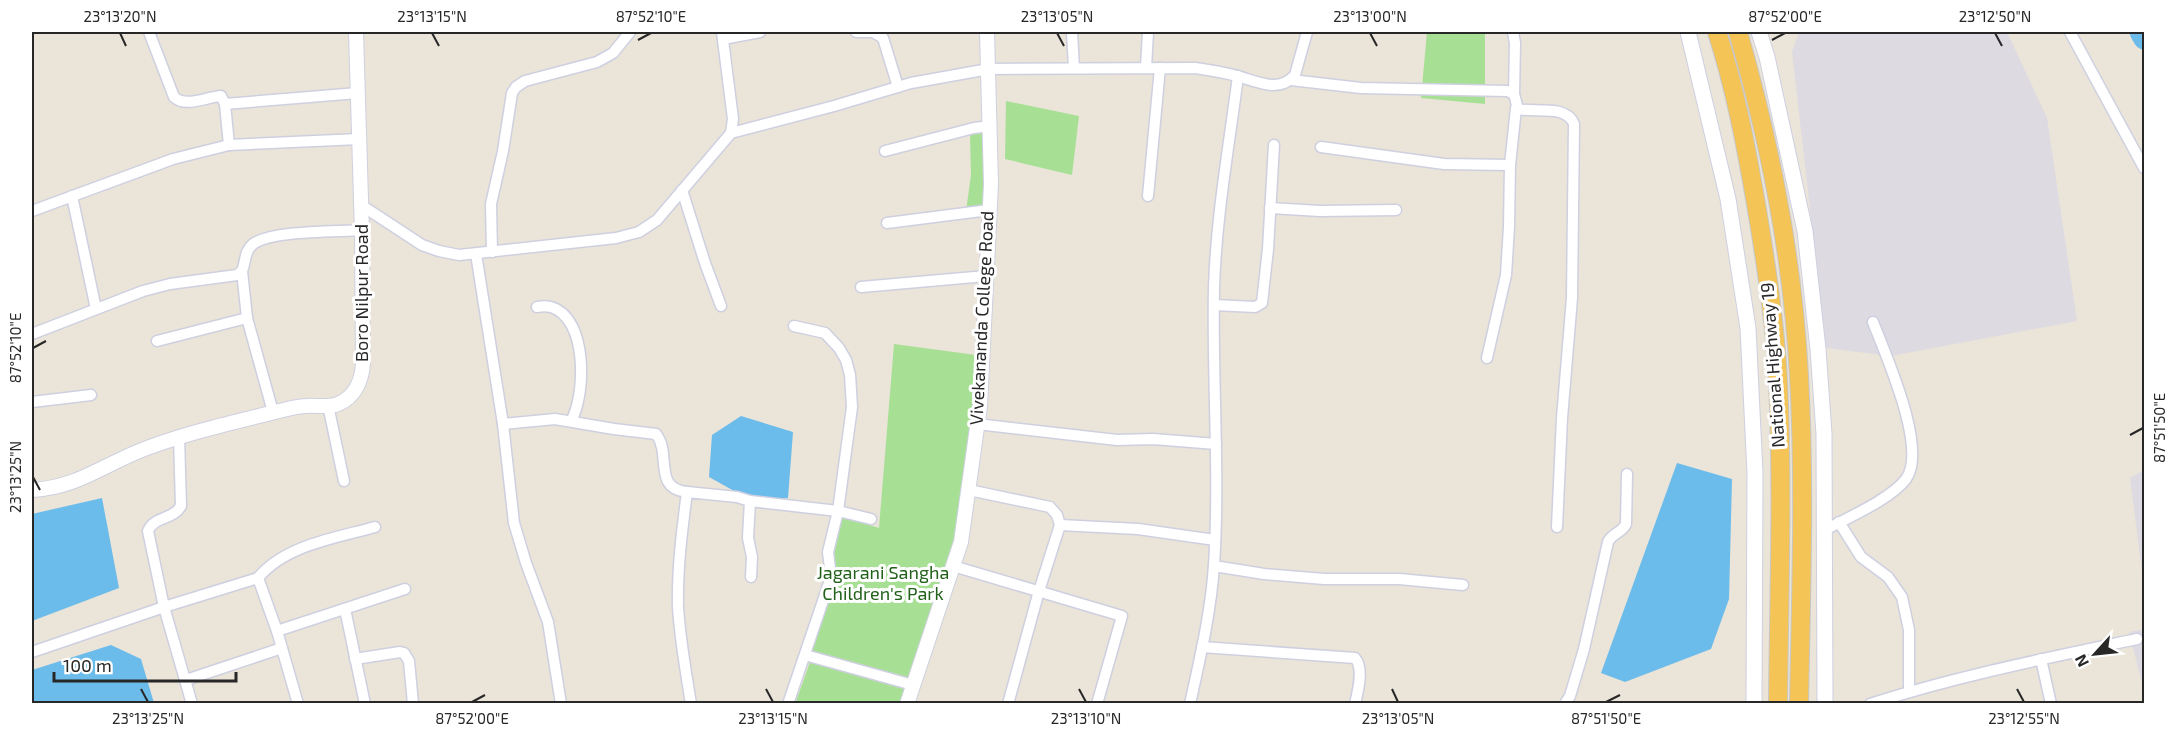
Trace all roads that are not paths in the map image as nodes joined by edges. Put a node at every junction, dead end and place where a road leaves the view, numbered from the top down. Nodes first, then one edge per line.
1 (149, 32) edge
2 (356, 32) edge
3 (616, 32) edge
4 (630, 32) edge
5 (760, 32) edge
6 (856, 32) edge
7 (987, 32) edge
8 (1072, 32) edge
9 (1148, 32) edge
10 (1307, 32) edge
11 (1513, 32) edge
12 (1688, 32) edge
13 (1717, 32) edge
14 (1738, 32) edge
15 (1759, 32) edge
16 (2070, 32) edge
17 (722, 35) edge
18 (619, 45) junction
19 (1074, 68) junction
20 (1146, 68) junction
21 (1160, 68) junction
22 (989, 69) junction
23 (1238, 76) junction
24 (1291, 80) junction
25 (898, 87) junction
26 (358, 93) junction
27 (1514, 94) junction
28 (225, 104) junction
29 (1516, 108) junction
30 (990, 126) junction
31 (730, 133) junction
32 (359, 139) junction
33 (229, 144) junction
34 (1274, 145) dead end
35 (1321, 147) dead end
36 (885, 151) dead end
37 (1509, 165) junction
38 (2145, 168) edge
39 (682, 190) junction
40 (72, 196) junction
41 (1148, 196) dead end
42 (361, 205) junction
43 (1270, 207) junction
44 (989, 210) junction
45 (1396, 210) dead end
46 (32, 211) edge
47 (887, 223) dead end
48 (362, 230) junction
49 (492, 252) junction
50 (476, 254) junction
51 (242, 271) junction
52 (986, 276) junction
53 (861, 287) dead end
54 (1214, 304) junction
55 (722, 306) dead end
56 (537, 307) dead end
57 (96, 309) junction
58 (247, 318) junction
59 (1873, 322) dead end
60 (794, 326) dead end
61 (32, 334) edge
62 (158, 341) dead end
63 (1487, 358) dead end
64 (91, 395) dead end
65 (32, 402) edge
66 (328, 405) junction
67 (273, 412) junction
68 (571, 421) junction
69 (503, 424) junction
70 (977, 424) junction
71 (179, 437) junction
72 (1216, 444) junction
73 (1627, 474) dead end
74 (344, 481) dead end
75 (32, 490) edge
76 (969, 490) junction
77 (687, 492) junction
78 (750, 501) junction
79 (838, 511) junction
80 (871, 519) dead end
81 (1839, 522) junction
82 (1060, 525) junction
83 (1557, 526) dead end
84 (375, 527) dead end
85 (1825, 530) junction
86 (1215, 540) junction
87 (1214, 566) junction
88 (953, 567) junction
89 (751, 577) dead end
90 (258, 578) junction
91 (1463, 585) dead end
92 (405, 590) dead end
93 (1039, 591) junction
94 (164, 607) junction
95 (345, 609) junction
96 (277, 631) junction
97 (2137, 639) dead end
98 (1202, 647) junction
99 (282, 648) junction
100 (32, 652) edge
101 (805, 655) junction
102 (355, 659) junction
103 (2041, 659) junction
104 (186, 680) junction
105 (913, 685) junction
106 (1905, 696) edge
107 (908, 703) edge
108 (192, 704) edge
109 (298, 704) edge
110 (365, 704) edge
111 (413, 704) edge
112 (561, 704) edge
113 (692, 704) edge
114 (788, 704) edge
115 (1008, 704) edge
116 (1096, 704) edge
117 (1190, 704) edge
118 (1355, 704) edge
119 (1565, 704) edge
120 (1754, 704) edge
121 (1778, 704) edge
122 (1799, 704) edge
123 (1826, 704) edge
124 (1870, 704) edge
125 (2051, 704) edge

1 - 28 street
2 - 26 street, Boro Nilpur Road
3 - 18 street
4 - 18 street
5 - 17 street
6 - 25 street
7 - 22 street, Vivekananda College Road
8 - 19 street
9 - 20 street
10 - 24 street
11 - 27 street
12 - 120 main road
13 - 121 highway, National Highway 19
14 - 122 highway
15 - 85 main road
16 - 38 street
17 - 31 street
18 - 49 street
19 - 20 street
19 - 22 street
20 - 21 street
21 - 23 street
21 - 41 street
22 - 25 street
22 - 30 street, Vivekananda College Road
23 - 24 street
23 - 54 street
24 - 27 street
25 - 31 street
26 - 28 street
26 - 32 street, Boro Nilpur Road
27 - 29 street
28 - 33 street
29 - 37 street
29 - 83 street
30 - 36 street
30 - 44 street, Vivekananda College Road
31 - 39 street
32 - 33 street
32 - 42 street, Boro Nilpur Road
33 - 40 street
34 - 43 street
35 - 37 street
37 - 63 street
39 - 49 street
39 - 55 street
40 - 46 street
40 - 57 street
42 - 48 street, Boro Nilpur Road
42 - 50 street
43 - 45 street
43 - 54 street
44 - 47 street
44 - 52 street, Vivekananda College Road
48 - 51 street
48 - 66 street, Boro Nilpur Road
49 - 50 street
50 - 69 street
51 - 57 street
51 - 58 street
52 - 53 street
52 - 70 street, Vivekananda College Road
54 - 72 street
56 - 68 street
57 - 61 street
58 - 62 street
58 - 67 street
59 - 81 street
60 - 79 street
64 - 65 street
66 - 67 street, Boro Nilpur Road
66 - 74 street
67 - 71 street, Boro Nilpur Road
68 - 69 street
68 - 77 street
69 - 112 street
70 - 72 street
70 - 76 street, Vivekananda College Road
71 - 75 street, Boro Nilpur Road
71 - 94 street
72 - 86 street
73 - 119 street
76 - 82 street
76 - 88 street, Vivekananda College Road
77 - 78 street
77 - 113 street
78 - 79 street
78 - 89 street
79 - 80 street
79 - 101 street
81 - 85 street
81 - 106 street
82 - 86 street
82 - 93 street
84 - 90 street
85 - 123 main road
86 - 87 street
87 - 91 street
87 - 98 street
88 - 93 street
88 - 105 street, Vivekananda College Road
90 - 94 street
90 - 96 street
92 - 95 street
93 - 115 street
93 - 116 street
94 - 100 street
94 - 104 street
95 - 96 street
95 - 102 street
96 - 99 street
97 - 103 street
98 - 117 street
98 - 118 street
99 - 104 street
99 - 109 street
101 - 105 street
101 - 114 street
102 - 110 street
102 - 111 street
103 - 106 street
103 - 125 street
104 - 108 street
105 - 107 street, Vivekananda College Road
106 - 124 street

